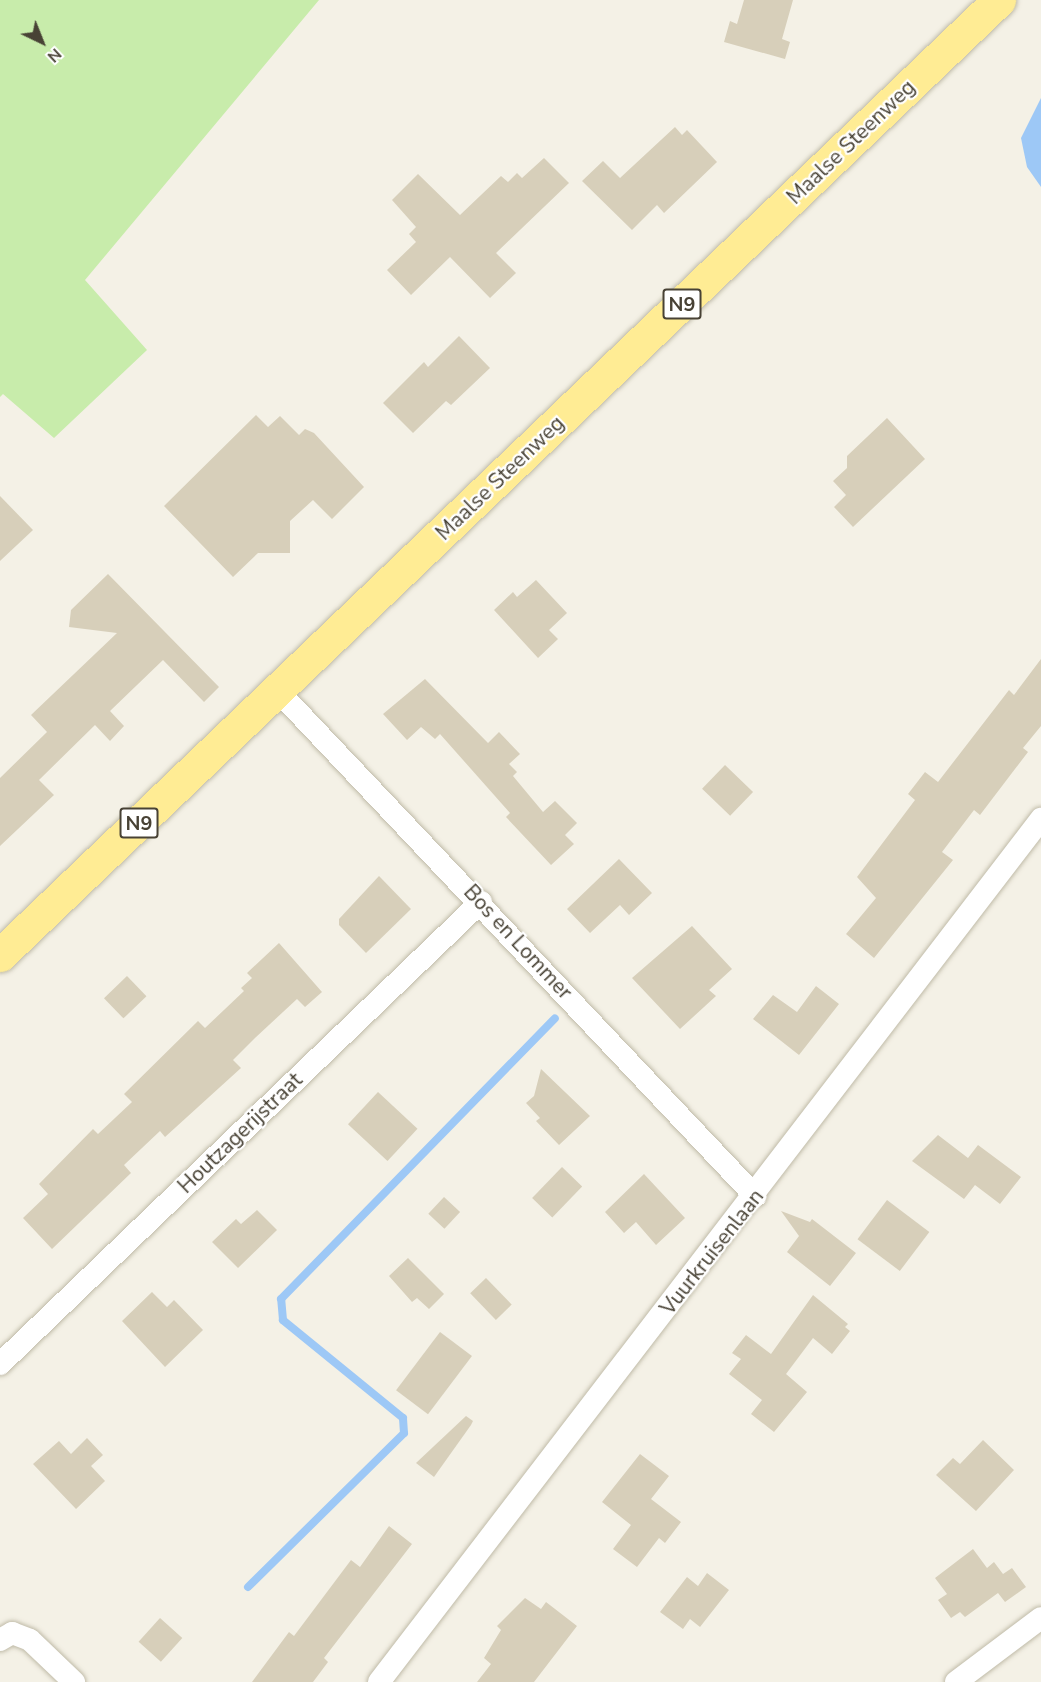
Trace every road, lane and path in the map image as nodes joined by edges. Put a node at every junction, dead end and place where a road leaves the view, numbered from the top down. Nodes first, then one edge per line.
1 (999, 0) edge
2 (278, 691) junction
3 (1041, 819) edge
4 (481, 902) junction
5 (0, 955) edge
6 (755, 1196) junction
7 (0, 1364) edge
8 (1041, 1618) edge
9 (0, 1640) edge
10 (74, 1682) edge
11 (380, 1682) edge
12 (956, 1682) edge

1 - 2 main road, Maalse Steenweg / N9
2 - 4 street, Bos en Lommer
2 - 5 main road, Maalse Steenweg / N9
3 - 6 street, Vuurkruisenlaan
4 - 6 street, Bos en Lommer
4 - 7 street, Houtzagerijstraat
6 - 11 street, Vuurkruisenlaan
8 - 12 street
9 - 10 street

